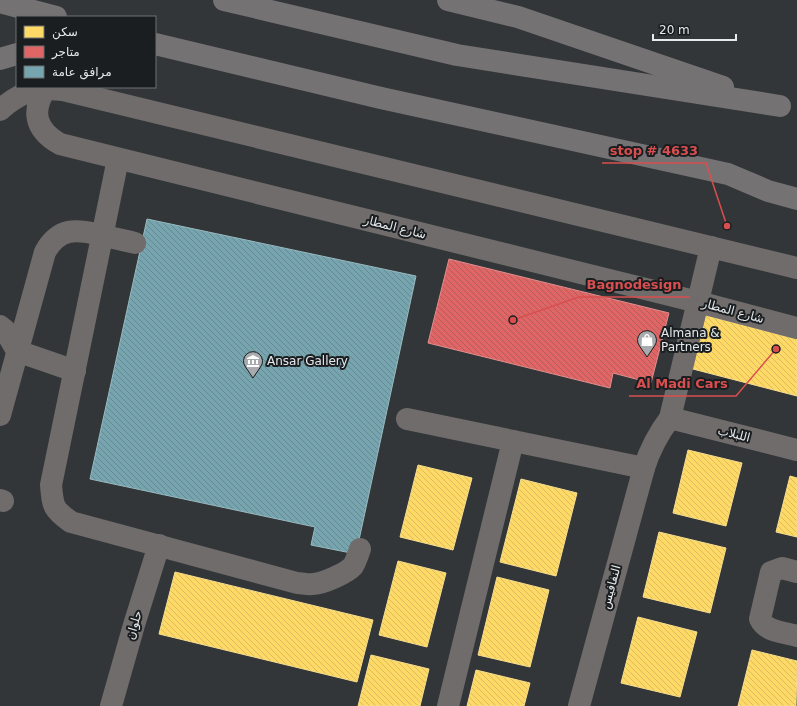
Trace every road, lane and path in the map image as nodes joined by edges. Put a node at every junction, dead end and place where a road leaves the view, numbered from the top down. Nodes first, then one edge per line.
1 (224, 0) edge
2 (448, 0) edge
3 (0, 2) edge
4 (52, 16) edge
5 (160, 46) edge
6 (16, 54) edge
7 (0, 59) edge
8 (46, 88) junction
9 (788, 108) edge
10 (0, 110) edge
11 (118, 159) junction
12 (797, 198) edge
13 (102, 236) junction
14 (135, 243) dead end
15 (711, 247) junction
16 (797, 268) edge
17 (698, 302) junction
18 (0, 326) edge
19 (797, 328) edge
20 (8, 354) edge
21 (75, 371) junction
22 (0, 414) edge
23 (670, 418) junction
24 (407, 420) dead end
25 (513, 441) junction
26 (797, 450) edge
27 (644, 468) junction
28 (159, 546) junction
29 (360, 549) dead end
30 (797, 572) edge
31 (797, 636) edge
32 (113, 706) edge
33 (448, 706) edge
34 (579, 706) edge

1 - 9 highway
2 - 9 highway
3 - 4 highway
5 - 12 highway
6 - 7 highway
8 - 10 street
8 - 11 street, شارع المطار
8 - 15 street
11 - 13 street
11 - 17 street, شارع المطار
13 - 14 street
13 - 20 street
13 - 21 street
15 - 16 street
15 - 17 street, النفافيس
17 - 19 street, شارع المطار
17 - 23 street, النفافيس
18 - 20 street
20 - 21 street
20 - 22 street
21 - 28 street
23 - 26 street, اللبلاب
23 - 27 street, النفافيس
24 - 25 street
25 - 27 street
25 - 33 street
27 - 34 street, النفافيس
28 - 29 street
28 - 32 street, حلوان
30 - 31 street

